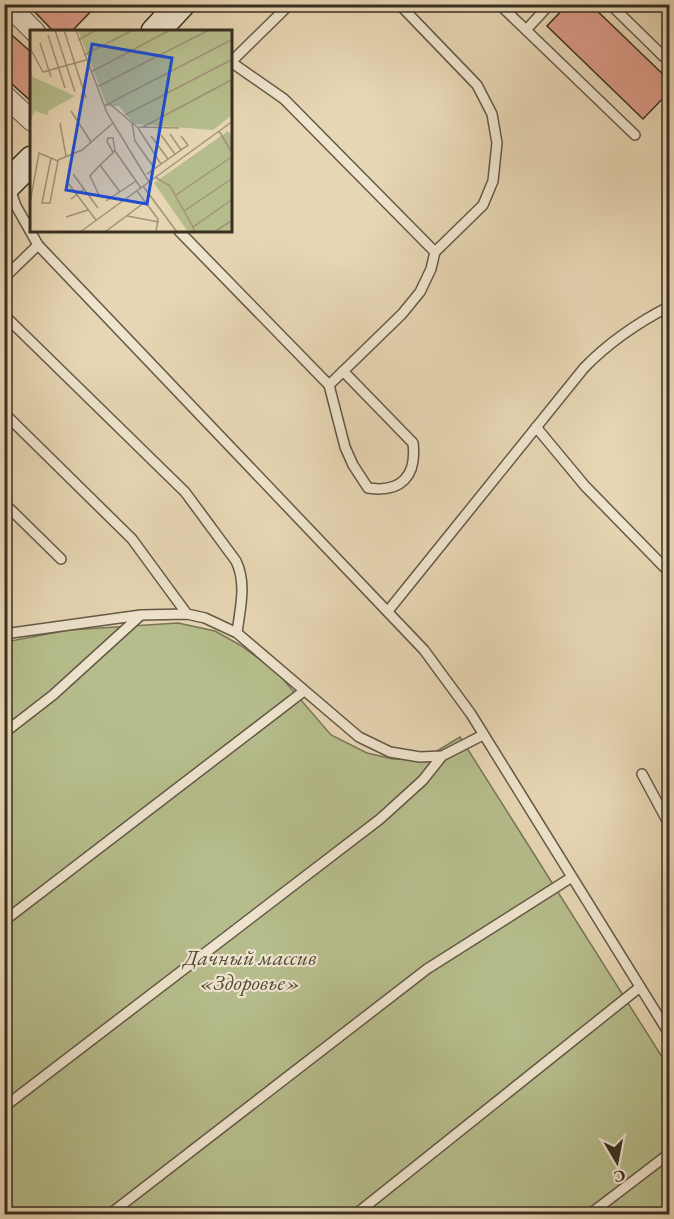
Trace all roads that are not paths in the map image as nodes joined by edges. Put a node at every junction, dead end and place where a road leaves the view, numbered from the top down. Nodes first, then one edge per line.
1 (181, 4) edge
2 (290, 4) edge
3 (399, 4) edge
4 (499, 4) edge
5 (550, 4) edge
6 (610, 4) edge
7 (16, 8) edge
8 (33, 30) edge
9 (157, 30) edge
10 (526, 30) junction
11 (664, 57) dead end
12 (232, 61) edge
13 (232, 63) edge
14 (4, 95) edge
15 (30, 119) edge
16 (635, 135) dead end
17 (30, 162) edge
18 (7, 186) edge
19 (30, 231) edge
20 (31, 232) edge
21 (180, 232) edge
22 (38, 244) junction
23 (435, 252) junction
24 (4, 278) edge
25 (669, 306) edge
26 (4, 315) edge
27 (343, 371) junction
28 (329, 385) junction
29 (4, 414) edge
30 (536, 427) junction
31 (4, 503) edge
32 (61, 559) dead end
33 (669, 573) edge
34 (388, 611) junction
35 (187, 614) junction
36 (141, 615) junction
37 (237, 633) junction
38 (4, 634) edge
39 (304, 691) junction
40 (4, 734) edge
41 (483, 735) junction
42 (442, 756) junction
43 (642, 774) dead end
44 (669, 826) edge
45 (572, 877) junction
46 (4, 921) edge
47 (640, 987) junction
48 (669, 1035) edge
49 (4, 1107) edge
50 (669, 1153) edge
51 (110, 1215) edge
52 (356, 1215) edge
53 (590, 1215) edge

1 - 9 main road
2 - 12 lane
3 - 23 lane
4 - 10 lane
5 - 10 lane
6 - 11 lane
7 - 8 street
10 - 16 lane
13 - 23 lane
14 - 15 street
17 - 18 main road
18 - 19 lane
20 - 22 lane
21 - 28 lane
22 - 24 lane
22 - 34 lane
23 - 27 lane
25 - 30 lane
26 - 37 lane
27 - 28 lane
27 - 28 lane
29 - 35 lane
30 - 33 lane
30 - 34 lane
31 - 32 lane
34 - 41 lane
35 - 36 lane
35 - 37 lane
36 - 38 lane
36 - 40 lane
37 - 39 lane
39 - 42 lane
39 - 46 lane
41 - 42 lane
41 - 45 lane
42 - 49 lane
43 - 44 lane
45 - 47 lane
45 - 51 lane
47 - 48 lane
47 - 52 lane
50 - 53 lane

